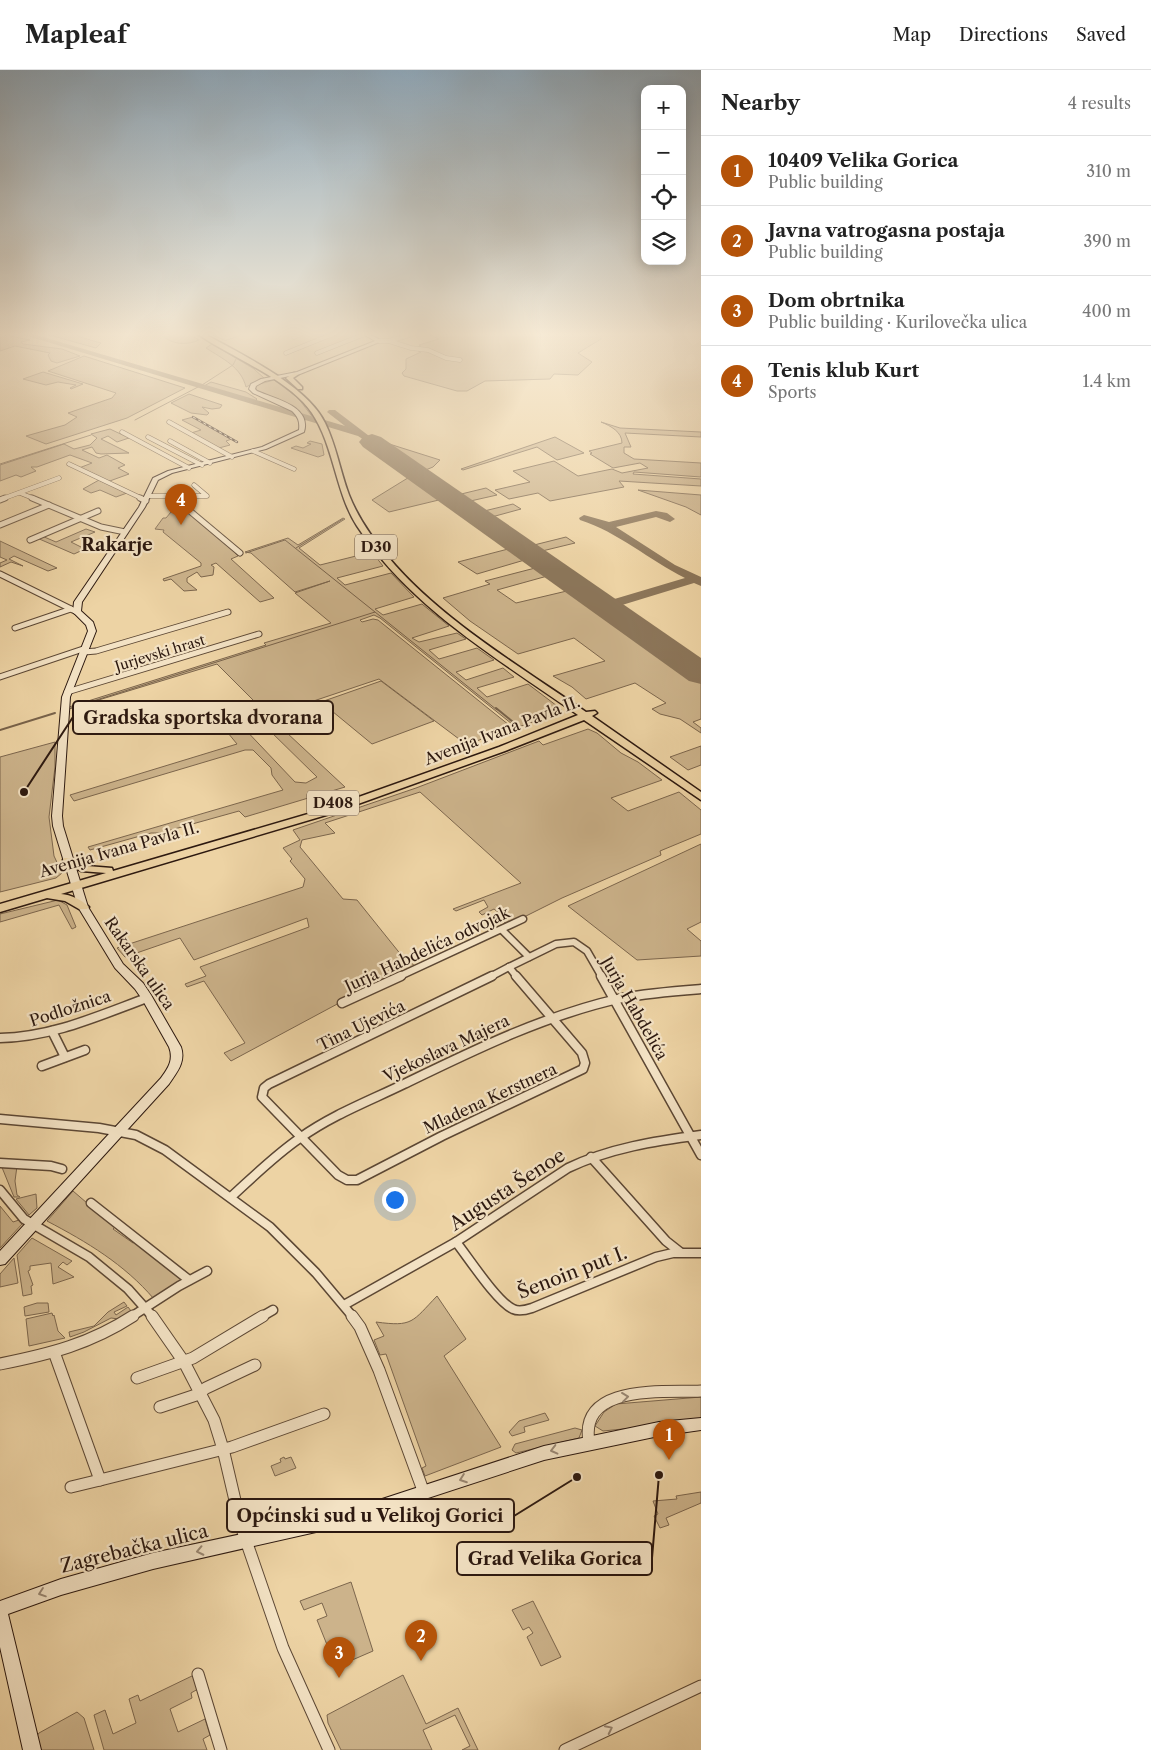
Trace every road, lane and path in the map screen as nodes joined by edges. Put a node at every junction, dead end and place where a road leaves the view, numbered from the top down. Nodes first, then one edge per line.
1 (295, 412) edge
2 (315, 412) edge
3 (322, 412) edge
4 (169, 422) dead end
5 (122, 432) dead end
6 (148, 437) dead end
7 (170, 441) dead end
8 (253, 451) junction
9 (232, 457) junction
10 (210, 462) junction
11 (69, 464) dead end
12 (202, 465) junction
13 (189, 468) junction
14 (294, 469) dead end
15 (59, 478) dead end
16 (194, 485) dead end
17 (20, 492) junction
18 (179, 496) junction
19 (147, 499) junction
20 (0, 500) edge
21 (50, 505) junction
22 (98, 511) dead end
23 (81, 518) junction
24 (0, 525) edge
25 (125, 532) junction
26 (30, 540) dead end
27 (240, 553) dead end
28 (0, 574) edge
29 (78, 602) junction
30 (61, 604) junction
31 (74, 610) junction
32 (228, 612) dead end
33 (15, 628) dead end
34 (259, 634) dead end
35 (85, 650) junction
36 (0, 677) edge
37 (67, 692) junction
38 (560, 698) junction
39 (587, 714) junction
40 (561, 720) junction
41 (603, 728) junction
42 (554, 729) junction
43 (701, 788) edge
44 (701, 797) edge
45 (68, 860) junction
46 (108, 870) junction
47 (75, 882) junction
48 (37, 897) junction
49 (0, 900) edge
50 (83, 907) junction
51 (0, 908) edge
52 (524, 919) dead end
53 (502, 930) junction
54 (529, 957) junction
55 (508, 966) junction
56 (701, 989) edge
57 (147, 998) junction
58 (614, 1000) junction
59 (342, 1003) dead end
60 (552, 1018) junction
61 (52, 1032) junction
62 (0, 1038) edge
63 (85, 1050) dead end
64 (65, 1057) junction
65 (42, 1066) dead end
66 (0, 1119) edge
67 (118, 1131) junction
68 (701, 1134) edge
69 (690, 1136) junction
70 (301, 1138) junction
71 (701, 1155) edge
72 (590, 1157) junction
73 (0, 1163) edge
74 (62, 1169) dead end
75 (0, 1190) edge
76 (231, 1197) junction
77 (92, 1203) dead end
78 (32, 1225) junction
79 (456, 1242) junction
80 (680, 1252) junction
81 (701, 1252) edge
82 (0, 1260) edge
83 (207, 1271) dead end
84 (189, 1280) junction
85 (344, 1305) junction
86 (146, 1308) junction
87 (273, 1310) dead end
88 (54, 1352) junction
89 (184, 1362) junction
90 (0, 1364) edge
91 (255, 1365) dead end
92 (136, 1378) dead end
93 (701, 1391) edge
94 (201, 1393) junction
95 (160, 1407) dead end
96 (324, 1414) dead end
97 (701, 1424) edge
98 (589, 1442) junction
99 (223, 1449) junction
100 (100, 1480) junction
101 (71, 1488) dead end
102 (424, 1493) junction
103 (247, 1540) junction
104 (0, 1610) edge
105 (198, 1674) dead end
106 (701, 1686) edge
107 (32, 1750) edge
108 (221, 1750) edge
109 (329, 1750) edge
110 (565, 1750) edge

1 - 8 main road
2 - 38 main road, D30
3 - 39 main road, D30
4 - 9 street
5 - 13 street
6 - 12 street
7 - 10 street
8 - 9 main road
8 - 14 street
9 - 10 main road
10 - 12 main road
11 - 19 street
12 - 13 main road
13 - 19 main road
15 - 17 street
16 - 18 street
17 - 20 street
17 - 21 street
18 - 19 street
18 - 27 street
19 - 25 main road
21 - 23 street
21 - 24 street
22 - 23 street
23 - 25 street
23 - 26 street
25 - 29 main road
28 - 30 street
29 - 30 street
29 - 31 main road
30 - 31 street
31 - 33 street
31 - 35 main road
32 - 35 street
34 - 37 street, Jurjevski hrast
35 - 36 street
35 - 37 main road
37 - 45 main road, Rakarska ulica
38 - 39 main road, D30
38 - 40 main road
39 - 40 main road, Avenija Ivana Pavla II. / D408
39 - 41 main road, D30
39 - 42 main road, Avenija Ivana Pavla II. / D408
39 - 43 main road, D30
40 - 46 main road, Avenija Ivana Pavla II. / D408
41 - 42 main road
41 - 44 main road, D30
42 - 47 main road, Avenija Ivana Pavla II. / D408
45 - 46 main road
45 - 47 main road, Rakarska ulica
46 - 47 main road, Avenija Ivana Pavla II. / D408
47 - 48 main road, Avenija Ivana Pavla II. / D408
47 - 49 main road, Avenija Ivana Pavla II. / D408
47 - 50 main road, Rakarska ulica
48 - 50 main road
48 - 51 main road, Avenija Ivana Pavla II. / D408
50 - 57 main road, Rakarska ulica
52 - 53 street, Jurja Habdelića odvojak
53 - 54 street
53 - 59 street, Jurja Habdelića odvojak
54 - 55 street, Tina Ujevića
54 - 58 street, Jurja Habdelića
55 - 60 street, Mladena Kerstnera
55 - 70 street, Tina Ujevića
56 - 58 street, Vjekoslava Majera
57 - 61 street, Podložnica
57 - 67 main road, Rakarska ulica
58 - 60 street, Vjekoslava Majera
58 - 69 street, Jurja Habdelića
60 - 70 street, Vjekoslava Majera
60 - 70 street, Mladena Kerstnera
61 - 62 street, Podložnica
61 - 64 street
63 - 64 street
64 - 65 street
66 - 67 street
67 - 76 street
67 - 78 main road, Rakarska ulica
68 - 69 street, Augusta Šenoe
69 - 71 street, Jurja Habdelića
69 - 72 street, Augusta Šenoe
70 - 76 street, Vjekoslava Majera
72 - 79 street, Augusta Šenoe
72 - 80 street
73 - 74 street
75 - 78 street
76 - 85 street
77 - 84 street
78 - 82 main road, Rakarska ulica
78 - 86 street
79 - 80 street, Šenoin put I.
79 - 85 street, Augusta Šenoe
80 - 81 street, Šenoin put I.
83 - 84 street
84 - 86 street
85 - 102 street
86 - 88 street
86 - 89 street
87 - 89 street
88 - 90 street
88 - 100 street
89 - 92 street
89 - 94 street
91 - 94 street
98 -> 93 street
94 - 95 street
94 - 99 street
96 - 99 street
97 - 98 main road, Zagrebačka ulica
98 -> 102 main road, Zagrebačka ulica
99 - 100 street
99 - 103 street
100 - 101 street
102 - 103 main road, Zagrebačka ulica
103 -> 104 main road, Zagrebačka ulica
103 - 109 street
104 - 107 main road
105 - 108 street
110 -> 106 street

